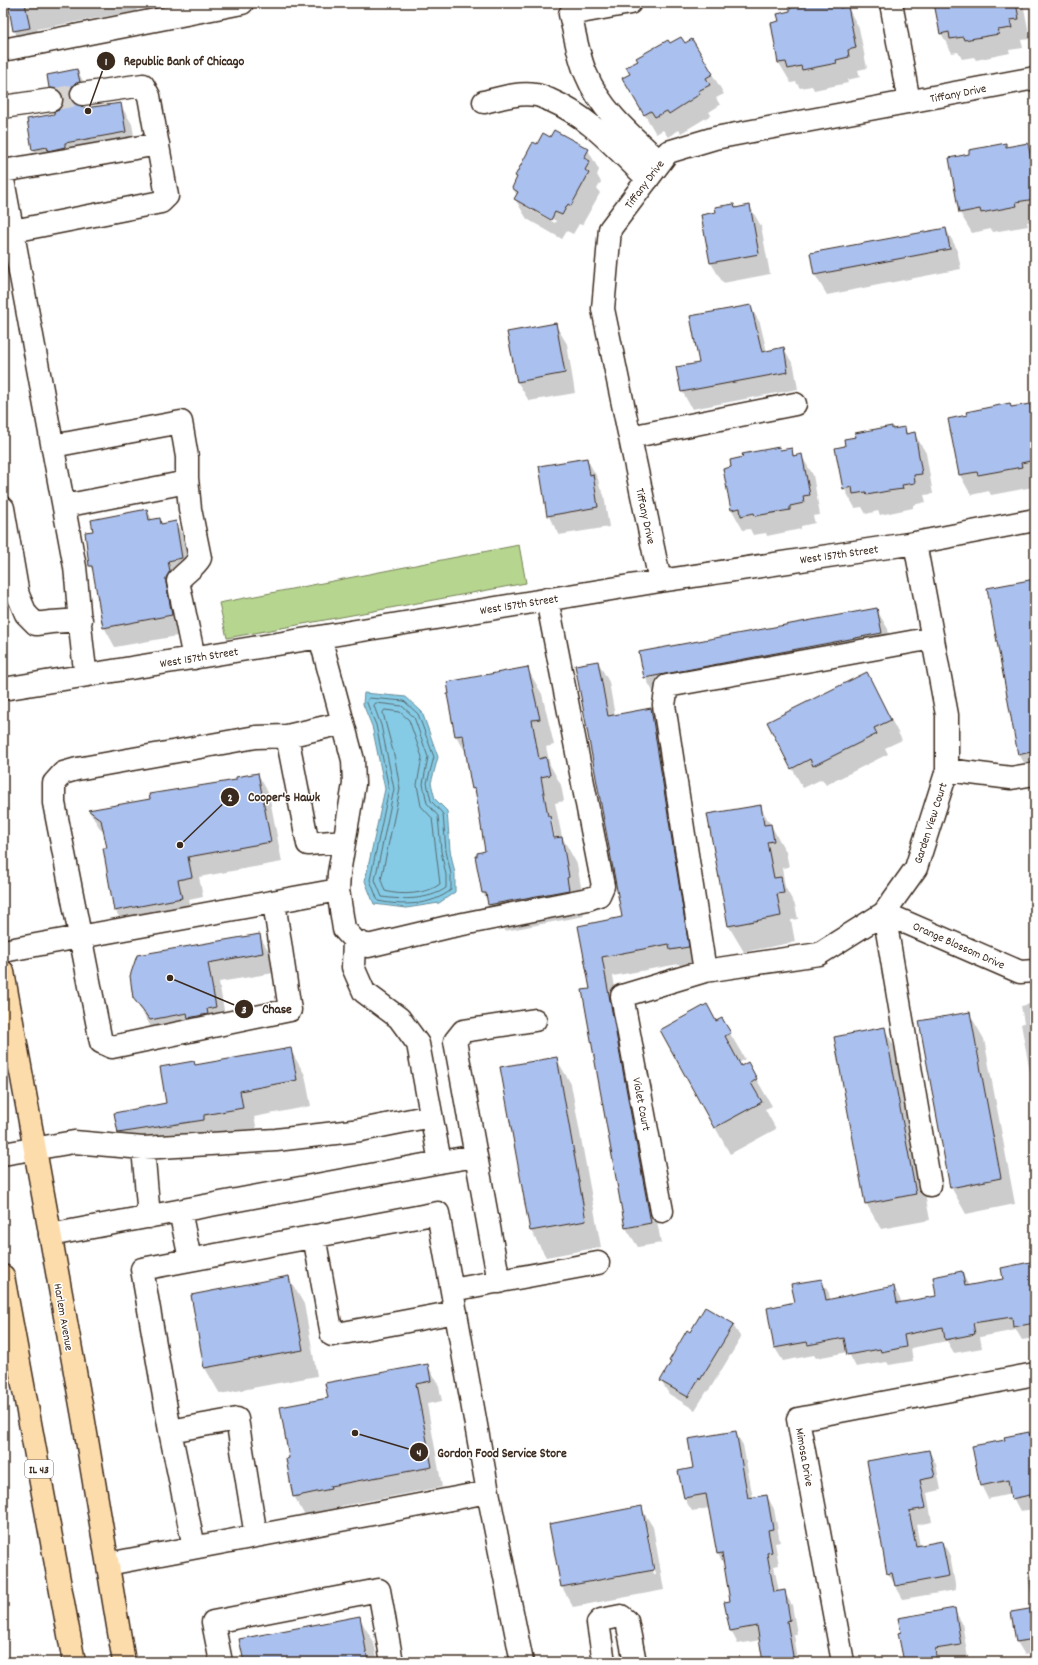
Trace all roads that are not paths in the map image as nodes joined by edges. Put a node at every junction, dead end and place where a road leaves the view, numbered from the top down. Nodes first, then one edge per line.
1 (242, 3) edge
2 (630, 3) edge
3 (891, 3) edge
4 (3, 50) edge
5 (1035, 78) edge
6 (82, 94) tunnel mouth
7 (51, 100) tunnel mouth
8 (484, 102) dead end
9 (909, 102) junction
10 (3, 108) edge
11 (158, 144) junction
12 (3, 171) edge
13 (654, 171) junction
14 (3, 180) edge
15 (13, 231) junction
16 (12, 274) edge
17 (795, 404) dead end
18 (630, 437) junction
19 (53, 446) junction
20 (187, 482) junction
21 (64, 506) junction
22 (3, 508) edge
23 (1035, 520) edge
24 (915, 543) junction
25 (660, 581) junction
26 (547, 599) junction
27 (81, 620) junction
28 (320, 637) junction
29 (933, 638) junction
30 (194, 658) junction
31 (86, 675) junction
32 (3, 689) edge
33 (344, 723) junction
34 (287, 736) junction
35 (947, 770) junction
36 (1035, 774) edge
37 (344, 841) junction
38 (338, 890) junction
39 (274, 902) junction
40 (884, 913) junction
41 (80, 938) junction
42 (354, 940) junction
43 (3, 951) edge
44 (705, 971) junction
45 (1035, 971) edge
46 (3, 972) edge
47 (622, 996) joint
48 (535, 1020) dead end
49 (431, 1116) junction
50 (34, 1148) junction
51 (143, 1148) junction
52 (3, 1154) edge
53 (476, 1156) junction
54 (440, 1162) junction
55 (930, 1185) dead end
56 (180, 1211) junction
57 (662, 1211) dead end
58 (149, 1217) junction
59 (50, 1236) junction
60 (314, 1236) junction
61 (190, 1259) junction
62 (598, 1263) dead end
63 (3, 1276) edge
64 (499, 1282) junction
65 (452, 1290) junction
66 (456, 1312) junction
67 (1035, 1374) edge
68 (170, 1431) junction
69 (488, 1492) junction
70 (256, 1536) junction
71 (194, 1548) junction
72 (108, 1564) junction
73 (74, 1662) edge
74 (124, 1662) edge
75 (221, 1662) edge
76 (392, 1662) edge
77 (522, 1662) edge
78 (604, 1662) edge
79 (635, 1662) edge
80 (843, 1662) edge

1 - 4 street
2 - 13 street
3 - 9 street
5 - 9 street, Tiffany Drive
6 - 11 street
7 - 10 street
8 - 13 street
9 - 13 street, Tiffany Drive
11 - 12 street
11 - 15 street
13 - 18 street, Tiffany Drive
14 - 15 street
15 - 16 street
16 - 19 street
17 - 18 street
18 - 25 street, Tiffany Drive
19 - 20 street
19 - 21 street
20 - 21 street
20 - 30 street
21 - 27 street
22 - 27 street
23 - 24 street, West 157th Street
24 - 25 street, West 157th Street
24 - 29 street, Garden View Court
25 - 26 street, West 157th Street
26 - 28 street, West 157th Street
26 - 42 street
27 - 31 street
28 - 30 street, West 157th Street
28 - 33 street
29 - 35 street, Garden View Court
29 - 44 street
30 - 31 street, West 157th Street
31 - 32 street, West 157th Street
33 - 34 street
33 - 37 street
34 - 37 street
34 - 41 street
35 - 36 street
35 - 40 street, Garden View Court
37 - 38 street
38 - 39 street
38 - 42 street
39 - 41 street
39 - 41 street
40 - 44 street, Garden View Court
40 - 45 street, Orange Blossom Drive
40 - 55 street
41 - 43 street
42 - 49 street
44 - 47 street, Garden View Court
46 - 50 main road, Harlem Avenue
47 - 57 street, Violet Court
48 - 53 street
49 - 51 street
49 - 54 street
50 - 51 street
50 - 52 street
50 - 59 main road, Harlem Avenue
51 - 58 street
53 - 54 street
53 - 64 street
54 - 56 street
56 - 58 street
56 - 61 street
58 - 59 street
59 - 72 main road, Harlem Avenue
60 - 61 street
60 - 65 street
60 - 66 street
61 - 68 street
62 - 64 street
63 - 73 main road, IL 43
64 - 65 street
65 - 66 street
66 - 69 street
67 - 80 street, Mimosa Drive
68 - 70 street
68 - 71 street
69 - 70 street
69 - 77 street
70 - 71 street
71 - 72 street
72 - 74 main road, Harlem Avenue
75 - 76 street
78 - 79 street

